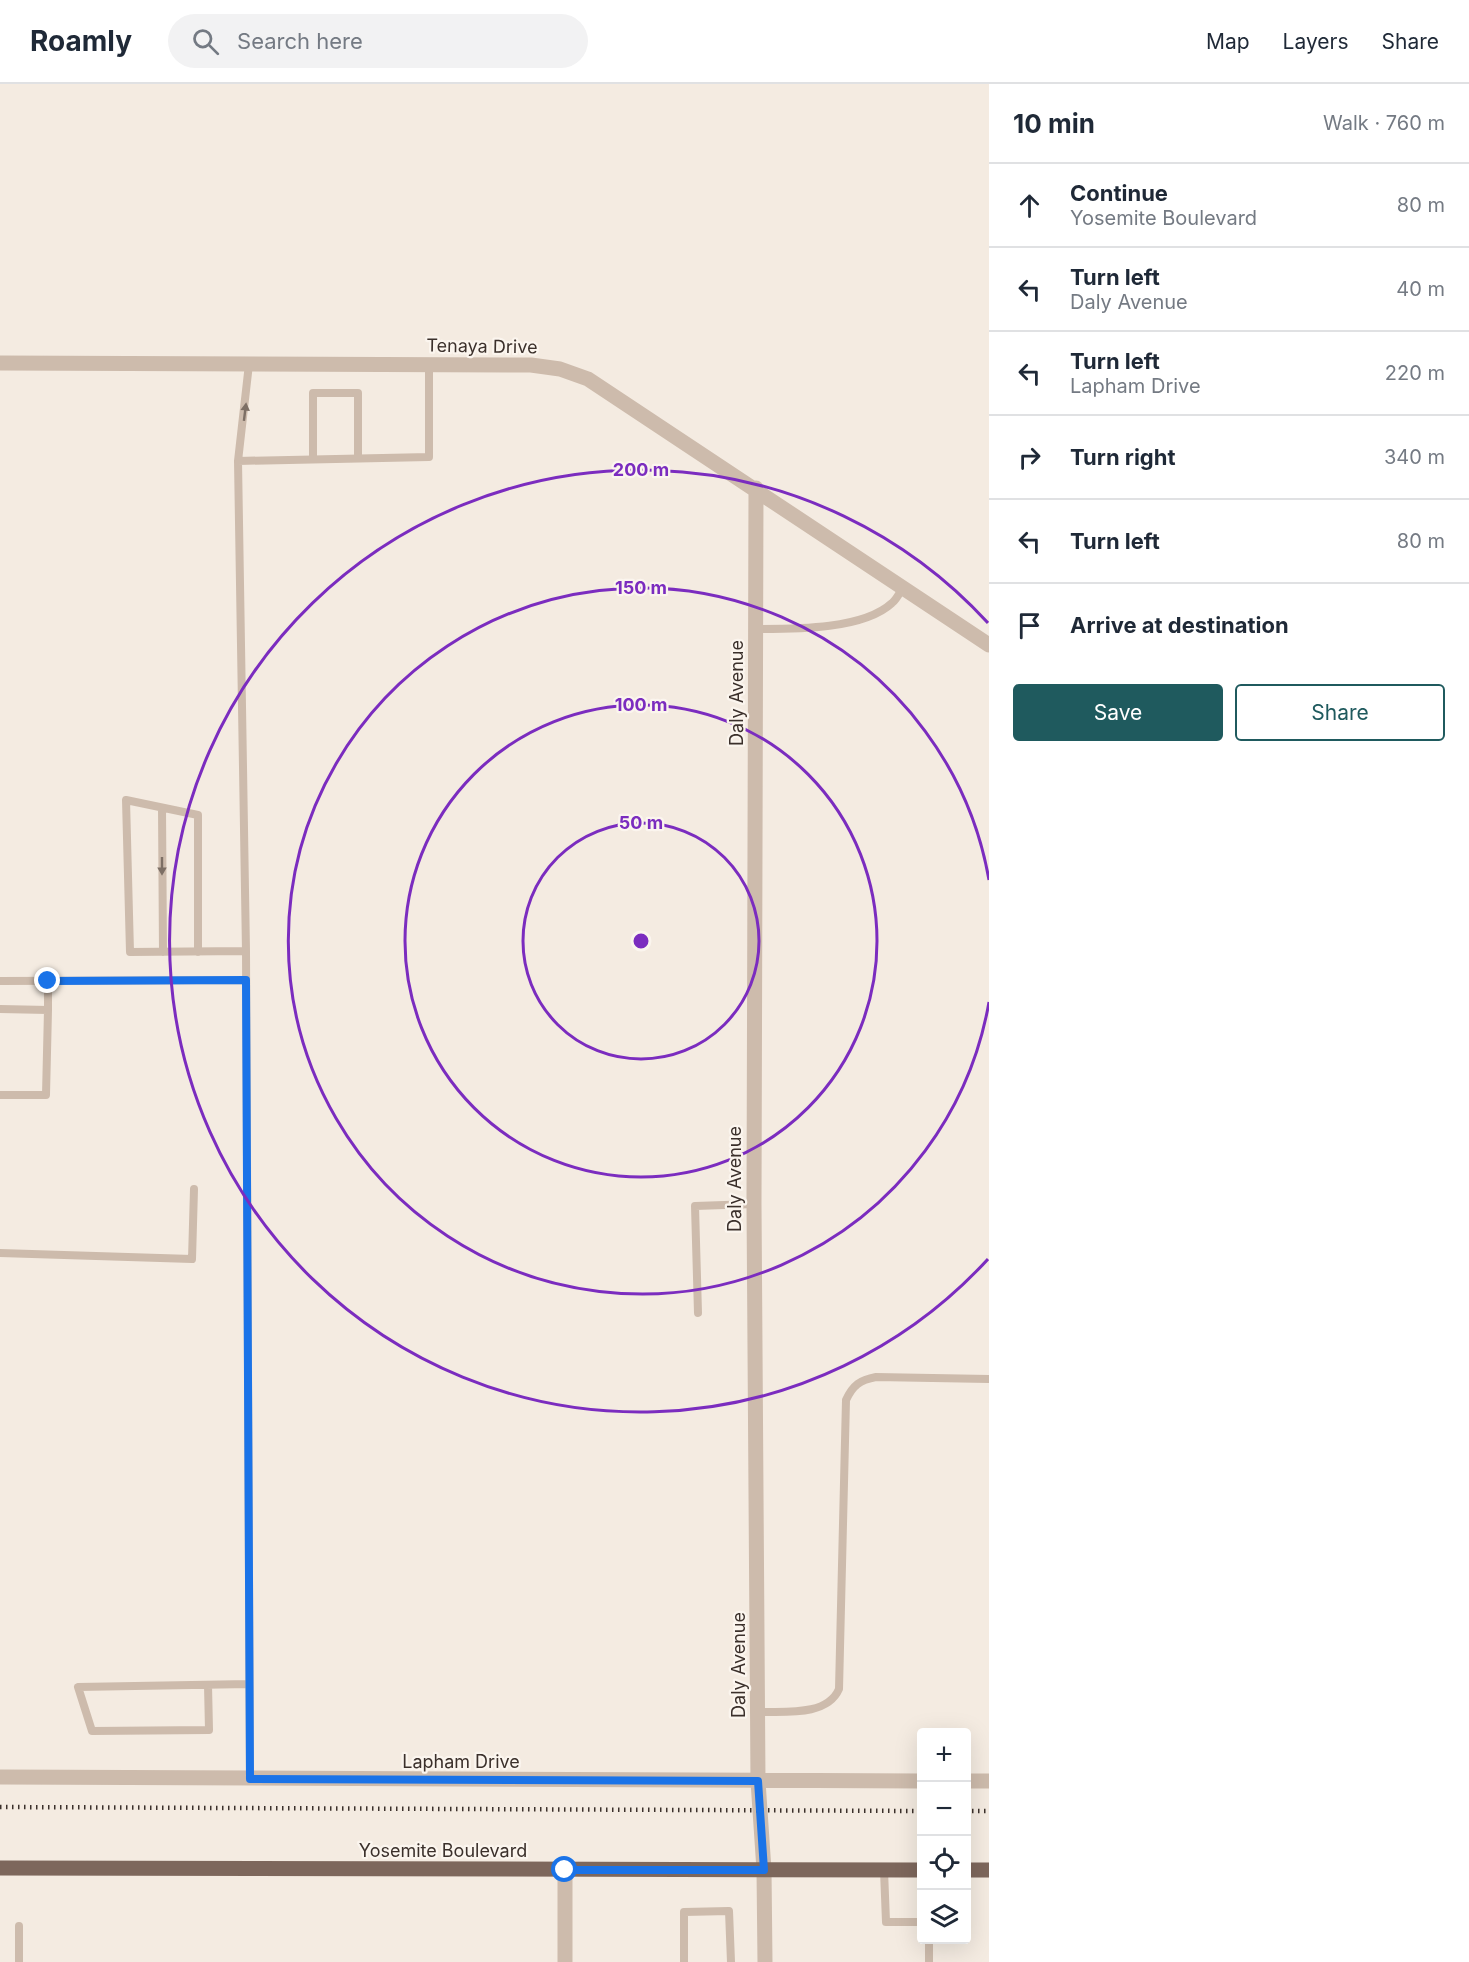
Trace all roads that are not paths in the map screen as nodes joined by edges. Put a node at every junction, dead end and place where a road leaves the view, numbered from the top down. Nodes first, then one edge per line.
1 (0, 363) edge
2 (249, 364) junction
3 (429, 365) junction
4 (358, 458) junction
5 (313, 459) junction
6 (238, 461) junction
7 (756, 488) junction
8 (903, 587) junction
9 (755, 629) junction
10 (989, 645) edge
11 (162, 808) junction
12 (246, 951) junction
13 (163, 952) junction
14 (198, 952) junction
15 (246, 980) junction
16 (0, 981) edge
17 (48, 981) junction
18 (0, 1009) edge
19 (48, 1010) junction
20 (0, 1095) edge
21 (194, 1189) dead end
22 (754, 1204) junction
23 (0, 1253) edge
24 (698, 1313) dead end
25 (989, 1379) edge
26 (249, 1684) junction
27 (208, 1685) junction
28 (758, 1712) junction
29 (0, 1777) edge
30 (250, 1779) junction
31 (758, 1781) junction
32 (917, 1781) edge
33 (971, 1781) edge
34 (989, 1781) edge
35 (0, 1868) edge
36 (565, 1870) junction
37 (764, 1870) junction
38 (884, 1870) junction
39 (917, 1870) edge
40 (971, 1870) edge
41 (989, 1870) edge
42 (917, 1922) edge
43 (19, 1926) dead end
44 (929, 1944) edge
45 (19, 1962) edge
46 (565, 1962) edge
47 (684, 1962) edge
48 (730, 1962) edge
49 (765, 1962) edge
50 (929, 1962) edge

1 - 2 street, Tenaya Drive
2 - 3 street, Tenaya Drive
6 -> 2 lane
3 - 4 lane
3 - 7 street, Tenaya Drive
4 - 5 lane
4 - 5 lane
5 - 6 lane
6 - 12 lane
7 - 8 street, Tenaya Drive
7 - 9 street, Daly Avenue
8 - 9 lane
8 - 10 street, Tenaya Drive
9 - 22 street, Daly Avenue
11 -> 13 lane
11 - 13 lane
11 - 14 lane
12 - 14 lane
12 - 15 lane
13 - 14 lane
15 - 17 lane
15 - 26 lane
16 - 17 lane
17 - 19 lane
18 - 19 lane
19 - 20 lane
21 - 23 lane
22 - 24 lane
22 - 28 street, Daly Avenue
25 - 28 lane
26 - 27 lane
26 - 30 lane
27 - 27 lane
28 - 31 street, Daly Avenue
29 - 30 street, Lapham Drive
30 - 31 street, Lapham Drive
31 - 32 street, Lapham Drive
31 - 37 street, Daly Avenue
33 - 34 street
35 - 36 main road, Yosemite Boulevard
36 - 37 main road, Yosemite Boulevard
36 - 46 street
37 - 38 main road, Yosemite Boulevard
37 - 49 street, Daly Avenue
38 - 39 main road, Yosemite Boulevard
38 - 42 lane
40 - 41 main road
43 - 45 lane
44 - 50 lane
47 - 48 lane

